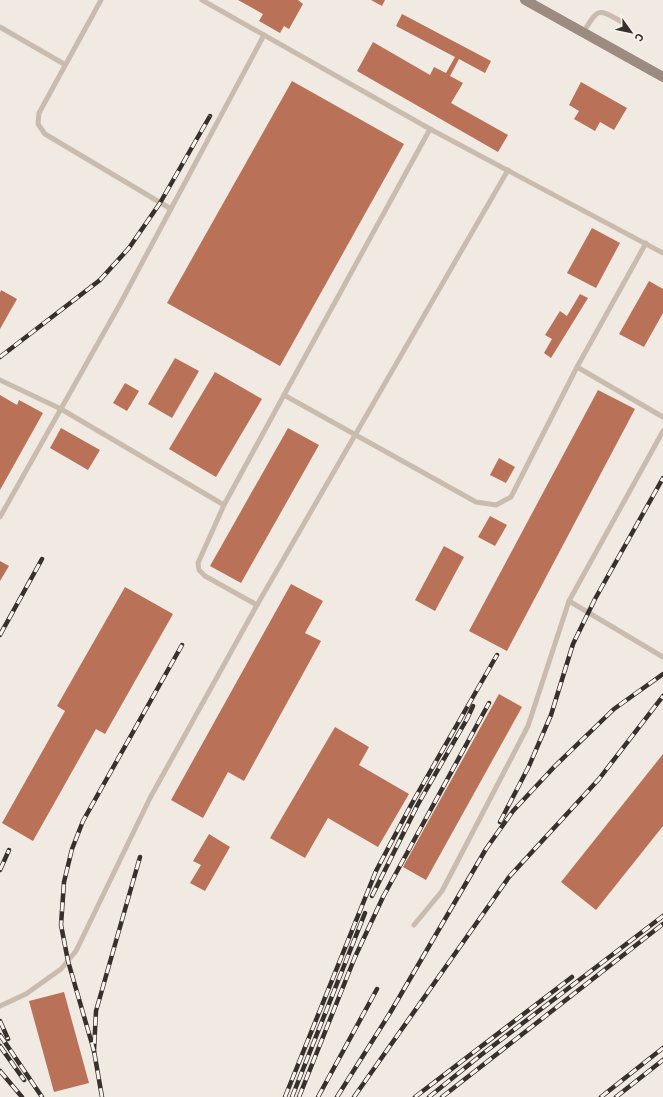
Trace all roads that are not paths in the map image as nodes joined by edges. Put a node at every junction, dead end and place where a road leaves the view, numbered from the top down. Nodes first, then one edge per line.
1 (101, 0) edge
2 (202, 0) edge
3 (524, 0) edge
4 (624, 23) dead end
5 (0, 27) edge
6 (583, 33) junction
7 (264, 35) junction
8 (64, 64) junction
9 (663, 77) edge
10 (430, 129) junction
11 (508, 170) junction
12 (171, 209) junction
13 (646, 243) junction
14 (663, 253) edge
15 (577, 367) junction
16 (0, 380) edge
17 (284, 395) junction
18 (61, 409) junction
19 (663, 417) edge
20 (663, 431) edge
21 (354, 435) junction
22 (224, 505) junction
23 (0, 517) edge
24 (569, 601) junction
25 (257, 605) junction
26 (663, 657) edge
27 (414, 924) dead end
28 (0, 1006) edge

1 - 8 lane
2 - 7 lane
3 - 6 main road
4 - 6 lane
5 - 8 lane
6 - 9 main road
7 - 10 lane
7 - 12 lane
8 - 12 lane
10 - 11 lane
10 - 17 lane
11 - 13 lane
11 - 21 lane
12 - 18 lane
13 - 14 lane
13 - 15 lane
15 - 19 lane
15 - 21 lane
16 - 18 lane
17 - 21 lane
17 - 22 lane
18 - 22 lane
18 - 23 lane
20 - 24 lane
21 - 25 lane
22 - 25 lane
24 - 26 lane
24 - 27 lane
25 - 28 lane

